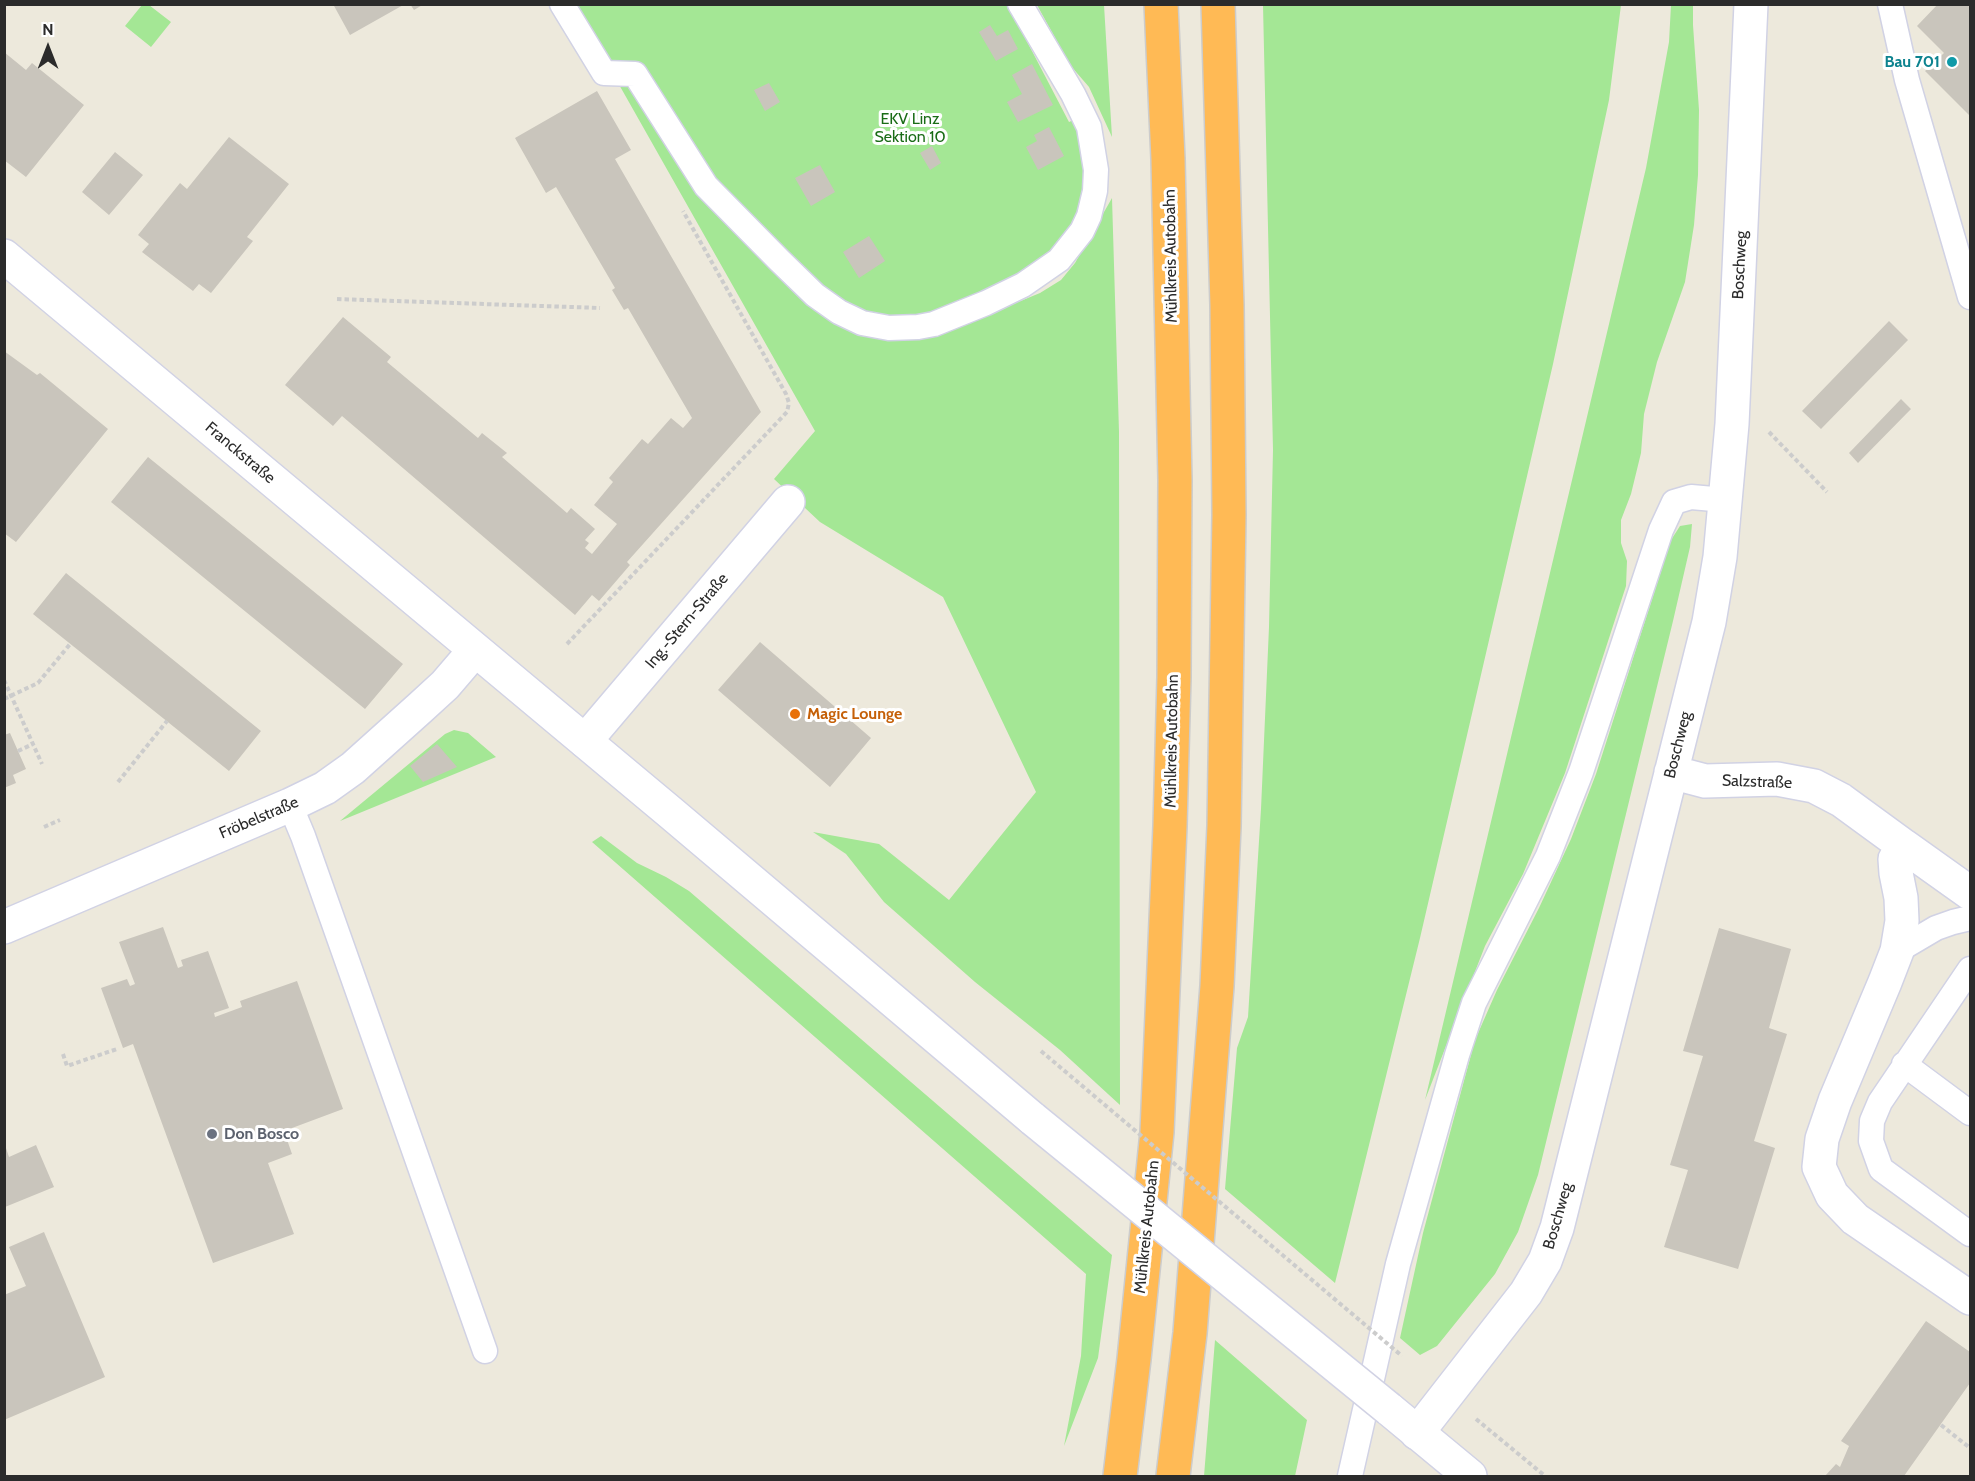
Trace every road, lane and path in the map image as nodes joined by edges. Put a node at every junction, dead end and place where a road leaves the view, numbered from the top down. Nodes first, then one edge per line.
1 (562, 4) edge
2 (1020, 4) edge
3 (1161, 4) edge
4 (1218, 4) edge
5 (1751, 4) edge
6 (1890, 4) edge
7 (681, 208) dead end
8 (4, 256) edge
9 (1971, 297) edge
10 (337, 299) dead end
11 (600, 308) dead end
12 (1762, 425) dead end
13 (1827, 492) dead end
14 (1725, 500) junction
15 (788, 502) dead end
16 (71, 644) dead end
17 (567, 644) dead end
18 (475, 650) junction
19 (4, 680) edge
20 (11, 696) junction
21 (4, 699) edge
22 (167, 721) dead end
23 (585, 741) junction
24 (33, 744) junction
25 (18, 751) dead end
26 (42, 765) dead end
27 (1671, 772) junction
28 (118, 782) dead end
29 (290, 805) junction
30 (60, 820) dead end
31 (44, 827) dead end
32 (1904, 846) junction
33 (1971, 893) edge
34 (1971, 918) edge
35 (4, 927) edge
36 (1897, 951) junction
37 (1967, 984) edge
38 (117, 1049) dead end
39 (1041, 1052) dead end
40 (63, 1054) dead end
41 (1904, 1065) junction
42 (1971, 1113) edge
43 (1971, 1234) edge
44 (1971, 1298) edge
45 (485, 1351) dead end
46 (1402, 1356) dead end
47 (1941, 1425) dead end
48 (1417, 1433) junction
49 (1971, 1448) edge
50 (1120, 1476) edge
51 (1173, 1476) edge
52 (1350, 1476) edge
53 (1470, 1476) edge

1 - 2 lane
3 - 50 highway, Mühlkreis Autobahn
4 - 51 highway
5 - 14 street, Boschweg
6 - 9 lane
7 - 17 path
8 - 18 street, Franckstraße
10 - 11 path
12 - 13 path
14 - 27 street, Boschweg
14 - 52 lane
15 - 23 street, Ing.-Stern-Straße
16 - 20 path
18 - 23 street, Franckstraße
18 - 29 street, Fröbelstraße
19 - 20 path
20 - 21 path
20 - 24 path
22 - 28 path
23 - 48 street, Franckstraße, bridge
24 - 25 path
24 - 26 path
27 - 32 street, Salzstraße
27 - 48 street, Boschweg
29 - 35 street, Fröbelstraße
29 - 45 lane
30 - 31 path
32 - 33 street
32 - 36 street
34 - 36 lane
36 - 44 street
37 - 41 lane
38 - 40 path
39 - 46 path, bridge
41 - 42 lane
41 - 43 lane
47 - 49 path
48 - 53 street, Franckstraße

